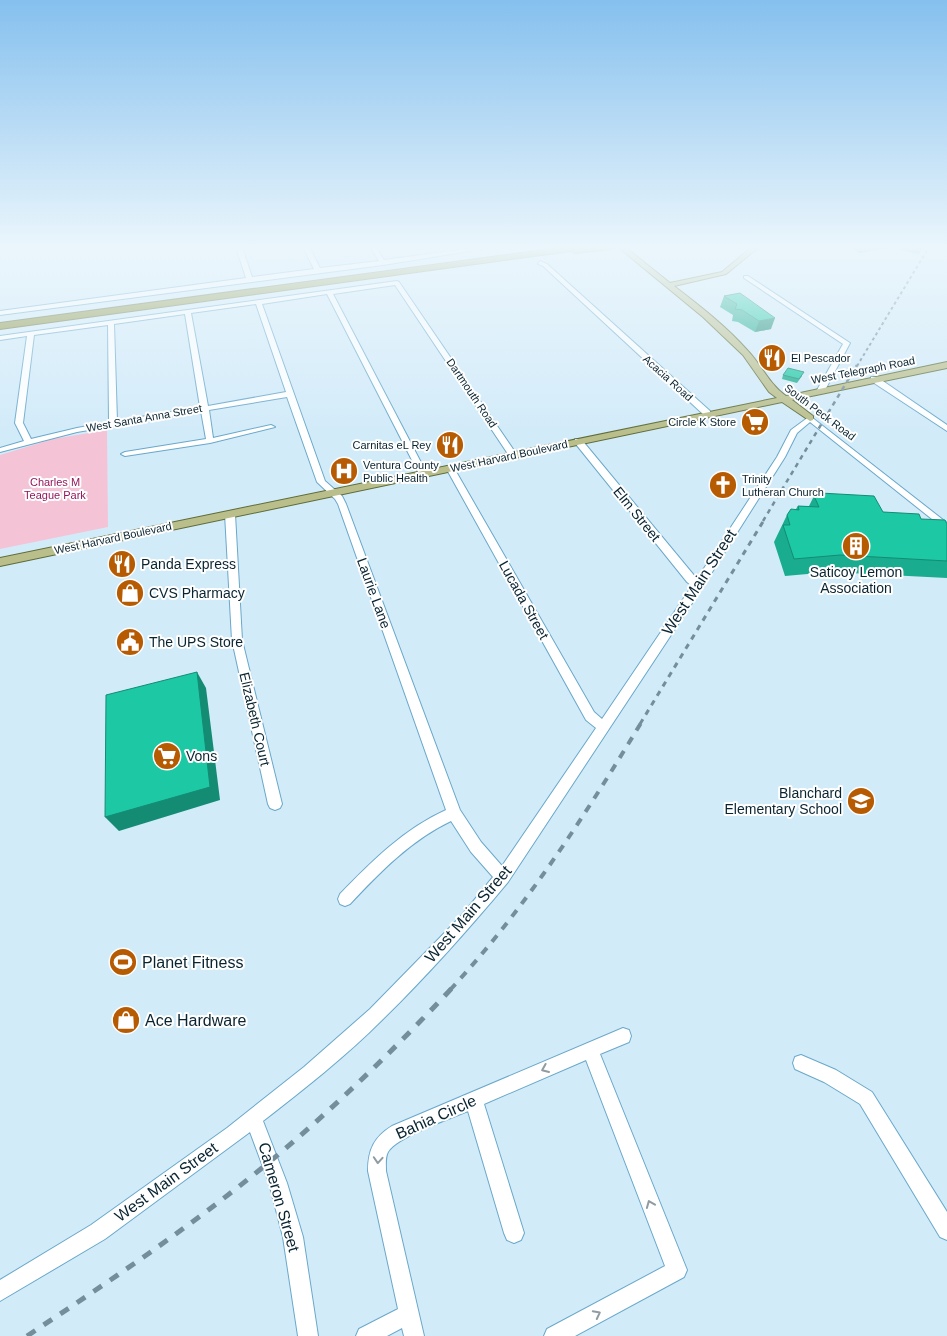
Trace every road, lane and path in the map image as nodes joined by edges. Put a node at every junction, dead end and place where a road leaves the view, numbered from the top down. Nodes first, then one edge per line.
1 (28, 309) edge
2 (73, 309) edge
3 (124, 309) edge
4 (207, 309) edge
5 (261, 309) edge
6 (338, 309) edge
7 (415, 309) edge
8 (593, 309) edge
9 (699, 309) edge
10 (796, 309) edge
11 (188, 312) junction
12 (0, 313) edge
13 (0, 319) edge
14 (111, 324) junction
15 (0, 326) edge
16 (31, 334) junction
17 (0, 338) edge
18 (947, 365) edge
19 (874, 379) junction
20 (821, 390) junction
21 (290, 394) junction
22 (783, 398) junction
23 (204, 408) junction
24 (707, 414) junction
25 (810, 418) junction
26 (113, 424) junction
27 (271, 427) dead end
28 (823, 429) junction
29 (947, 429) edge
30 (28, 441) junction
31 (210, 441) junction
32 (578, 441) junction
33 (787, 444) junction
34 (0, 450) edge
35 (125, 454) dead end
36 (513, 455) junction
37 (450, 468) junction
38 (423, 474) junction
39 (332, 492) junction
40 (230, 514) junction
41 (947, 528) edge
42 (0, 562) edge
43 (698, 585) junction
44 (604, 726) junction
45 (275, 804) dead end
46 (454, 813) junction
47 (504, 877) junction
48 (344, 899) dead end
49 (622, 1036) dead end
50 (590, 1050) junction
51 (801, 1063) dead end
52 (474, 1100) junction
53 (253, 1118) junction
54 (947, 1230) edge
55 (514, 1233) dead end
56 (0, 1291) edge
57 (409, 1314) junction
58 (308, 1336) edge
59 (366, 1336) edge
60 (414, 1336) edge
61 (554, 1336) edge

1 - 12 street
2 - 13 highway
3 - 15 highway
4 - 11 street
5 - 21 street, Laurie Lane
6 - 38 street
7 - 36 street, Dartmouth Road
8 - 24 street, Acacia Road
9 - 22 main road, South Peck Road
10 - 20 street
11 - 14 street
11 - 23 street
14 - 16 street
14 - 26 street
16 - 17 street
16 - 30 street
18 - 19 main road, West Telegraph Road
19 - 20 main road, West Telegraph Road
19 - 29 street
20 - 22 main road, West Telegraph Road
21 - 23 street, West Santa Anna Street
21 - 39 street, Laurie Lane
22 - 24 main road, West Harvard Boulevard
22 - 25 main road, South Peck Road
23 - 26 street, West Santa Anna Street
23 - 31 street
24 - 32 main road, West Harvard Boulevard
25 - 28 street, South Peck Road
25 - 33 street, West Main Street
26 - 30 street, West Santa Anna Street
27 - 31 street
28 - 33 street
28 - 41 street, South Peck Road
30 - 34 street, West Santa Anna Street
31 - 35 street
32 - 36 main road, West Harvard Boulevard
32 - 43 street, Elm Street
33 - 43 street, West Main Street
36 - 37 main road, West Harvard Boulevard
37 - 38 main road, West Harvard Boulevard
37 - 44 street, Lucada Street
38 - 39 main road, West Harvard Boulevard
39 - 40 main road, West Harvard Boulevard
39 - 46 street, Laurie Lane
40 - 42 main road, West Harvard Boulevard
40 - 45 street, Elizabeth Court
43 - 44 street, West Main Street
44 - 47 street, West Main Street
46 - 47 street, Laurie Lane
46 - 48 street
47 - 53 street, West Main Street
49 - 50 street, Bahia Circle
50 -> 52 street, Bahia Circle
61 -> 50 street
51 - 54 street
52 - 55 street
52 -> 57 street, Bahia Circle
53 - 56 street, West Main Street
53 - 58 street, Cameron Street
57 - 59 street
57 - 60 street, Bahia Circle

